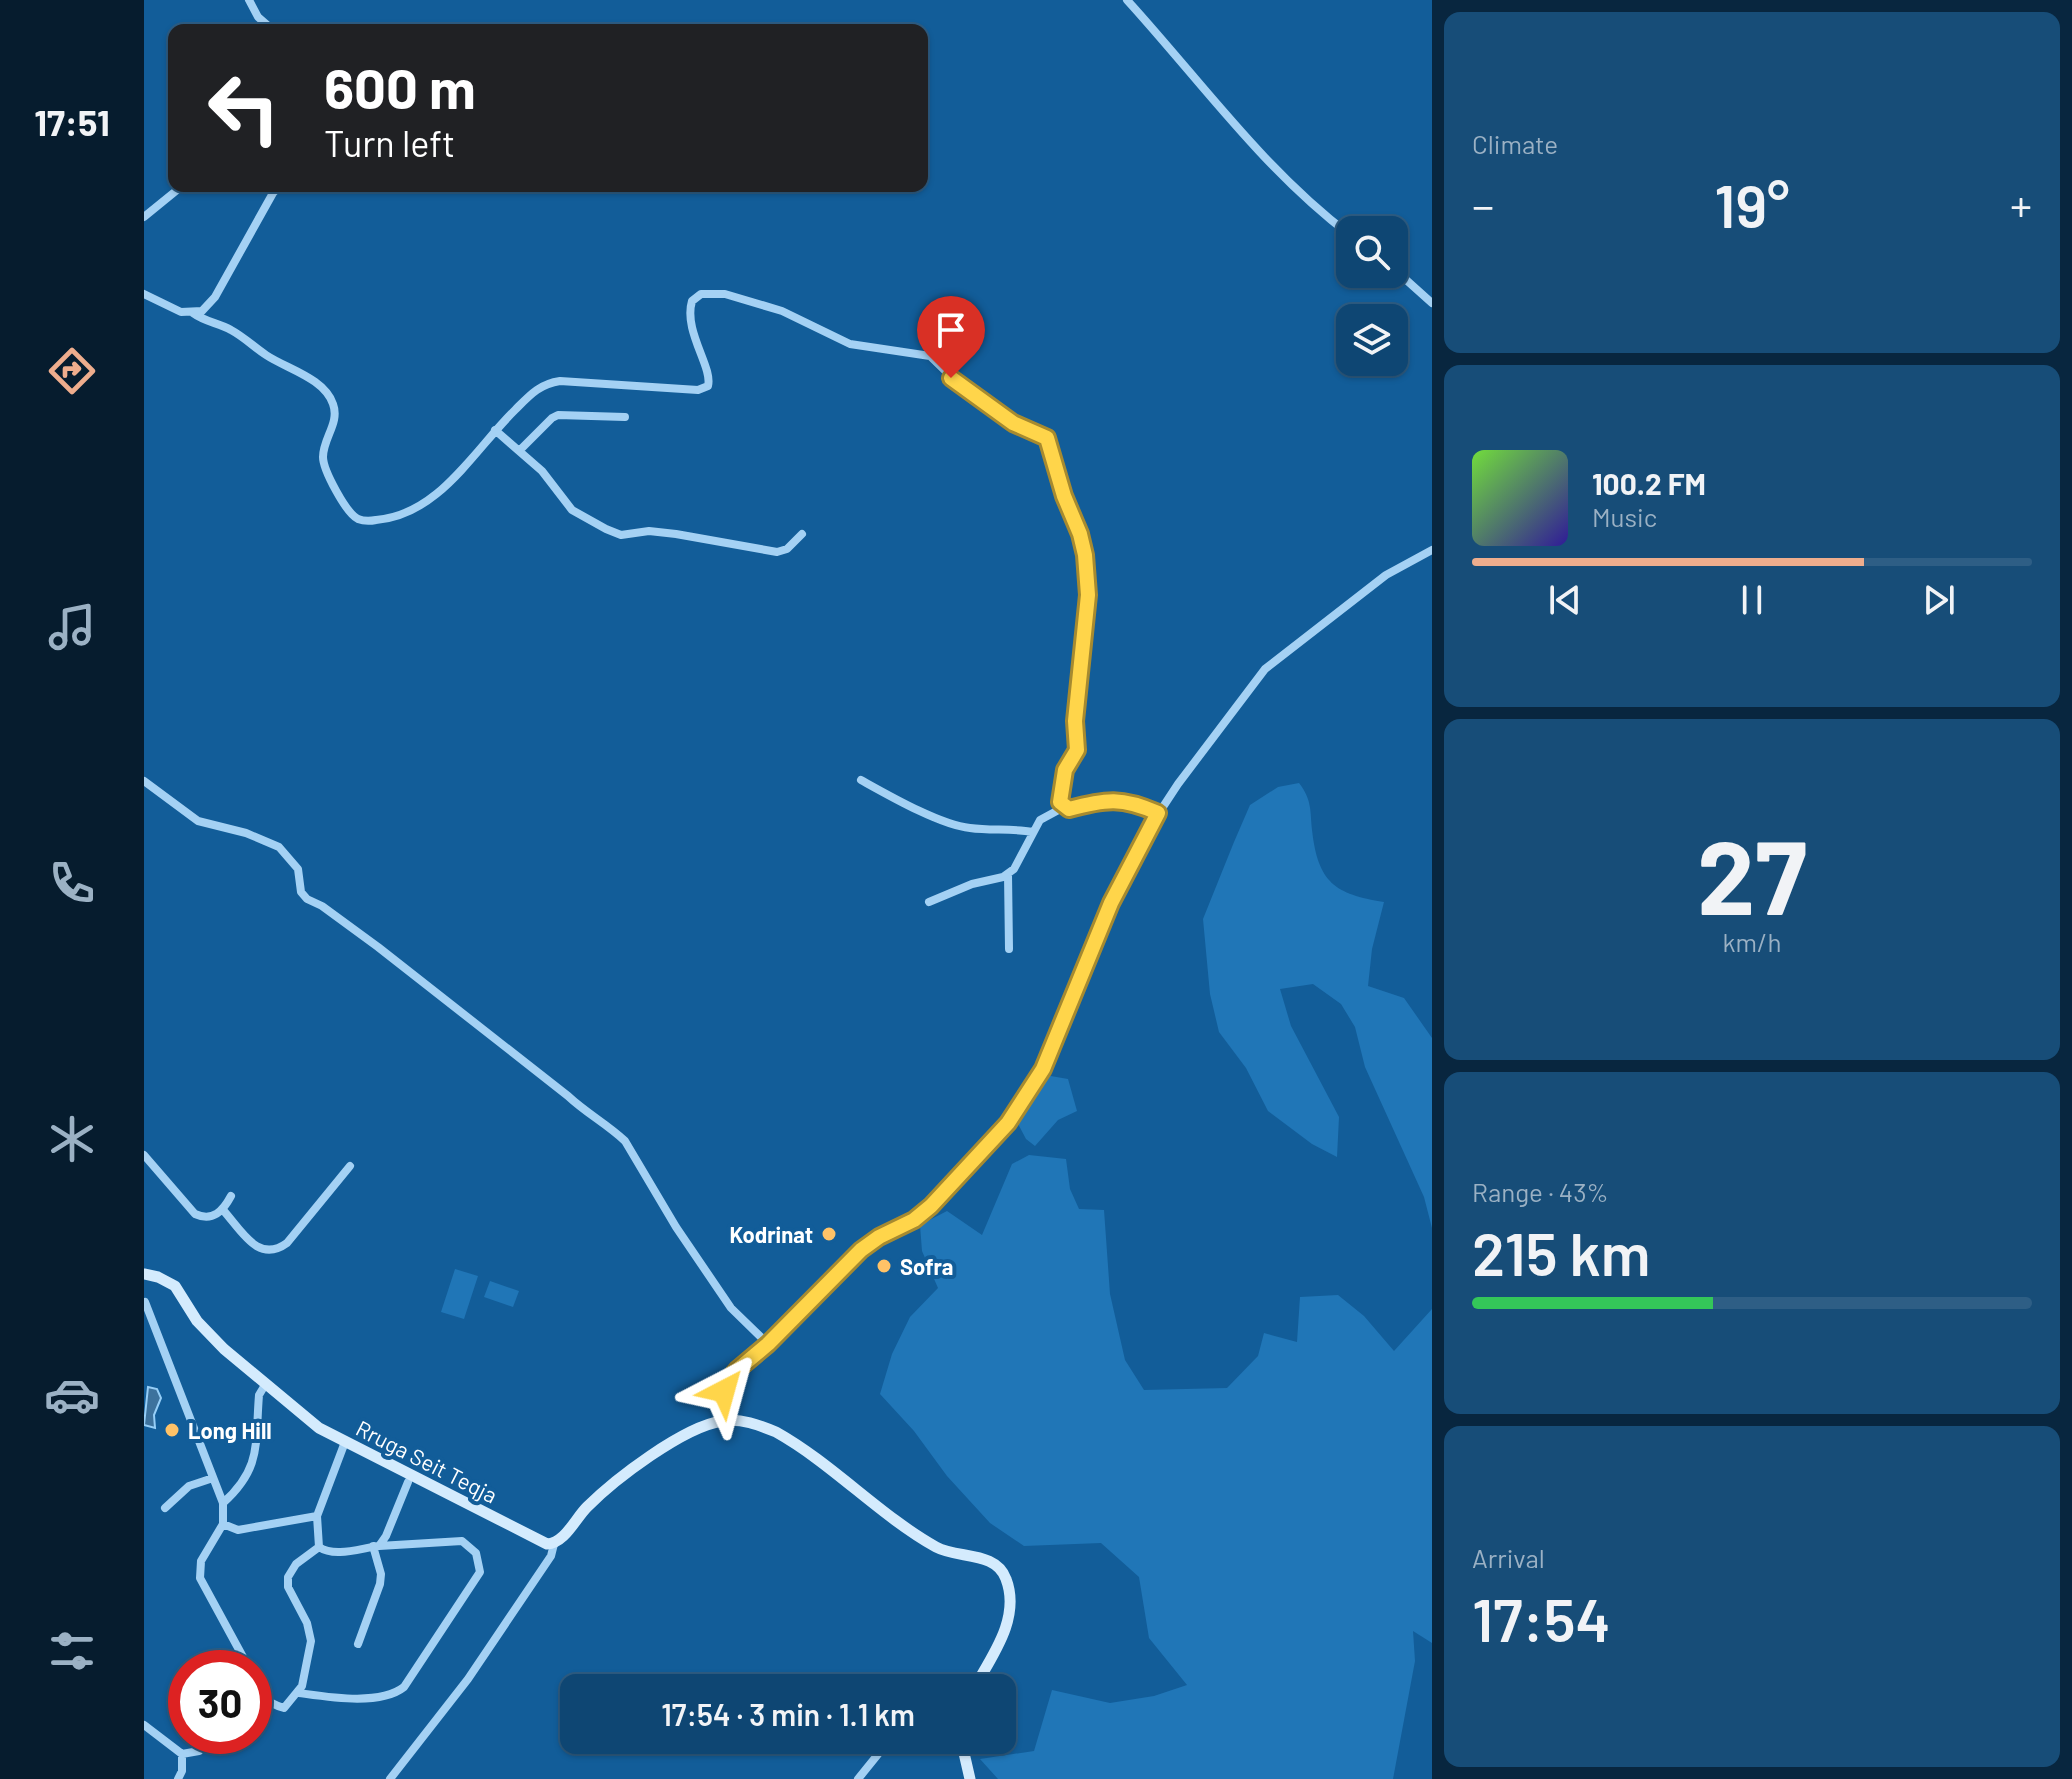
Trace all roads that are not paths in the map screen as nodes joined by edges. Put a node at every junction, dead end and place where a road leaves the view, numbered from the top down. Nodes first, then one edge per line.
1 (249, 0) edge
2 (1127, 0) edge
3 (266, 24) edge
4 (175, 192) edge
5 (274, 192) edge
6 (144, 217) edge
7 (1336, 223) edge
8 (1408, 282) edge
9 (144, 294) edge
10 (1432, 303) edge
11 (193, 313) junction
12 (625, 417) dead end
13 (495, 430) junction
14 (519, 451) junction
15 (802, 534) dead end
16 (1432, 550) edge
17 (861, 780) dead end
18 (144, 781) edge
19 (1064, 807) junction
20 (1158, 813) junction
21 (1033, 832) junction
22 (1008, 874) junction
23 (929, 902) dead end
24 (1009, 949) dead end
25 (144, 1155) edge
26 (350, 1166) dead end
27 (231, 1196) dead end
28 (223, 1210) junction
29 (144, 1274) edge
30 (145, 1302) edge
31 (768, 1344) junction
32 (265, 1385) junction
33 (733, 1420) junction
34 (345, 1442) junction
35 (213, 1478) junction
36 (408, 1482) dead end
37 (223, 1503) junction
38 (165, 1508) dead end
39 (317, 1516) junction
40 (223, 1524) junction
41 (554, 1544) junction
42 (376, 1546) junction
43 (319, 1547) junction
44 (358, 1644) dead end
45 (241, 1650) edge
46 (981, 1674) edge
47 (299, 1693) junction
48 (272, 1705) edge
49 (144, 1725) edge
50 (168, 1743) edge
51 (182, 1754) edge
52 (878, 1754) edge
53 (964, 1754) edge
54 (178, 1779) edge
55 (390, 1779) edge
56 (858, 1779) edge
57 (970, 1779) edge

1 - 3 street
2 - 7 street
4 - 6 street
5 - 11 street
8 - 10 street
9 - 11 street
11 - 13 street
12 - 14 street
13 - 14 street
13 - 19 street
14 - 15 street
16 - 20 street
17 - 21 street
18 - 31 street
19 - 20 street
19 - 21 street
20 - 31 street
21 - 22 street
22 - 23 street
22 - 24 street
25 - 28 street
26 - 28 street
27 - 28 street
29 - 32 main road, Rruga Seit Teqja
30 - 35 street
31 - 33 street
32 - 34 main road, Rruga Seit Teqja
32 - 37 street
33 - 41 main road
33 - 46 main road
34 - 39 street
34 - 41 main road, Rruga Seit Teqja
35 - 37 street
35 - 38 street
36 - 42 street
37 - 40 street
39 - 40 street
39 - 43 street
40 - 45 street
41 - 55 street
42 - 43 street
42 - 44 street
42 - 47 street
43 - 47 street
47 - 48 street
49 - 50 street
51 - 54 street
52 - 56 street
53 - 57 main road

